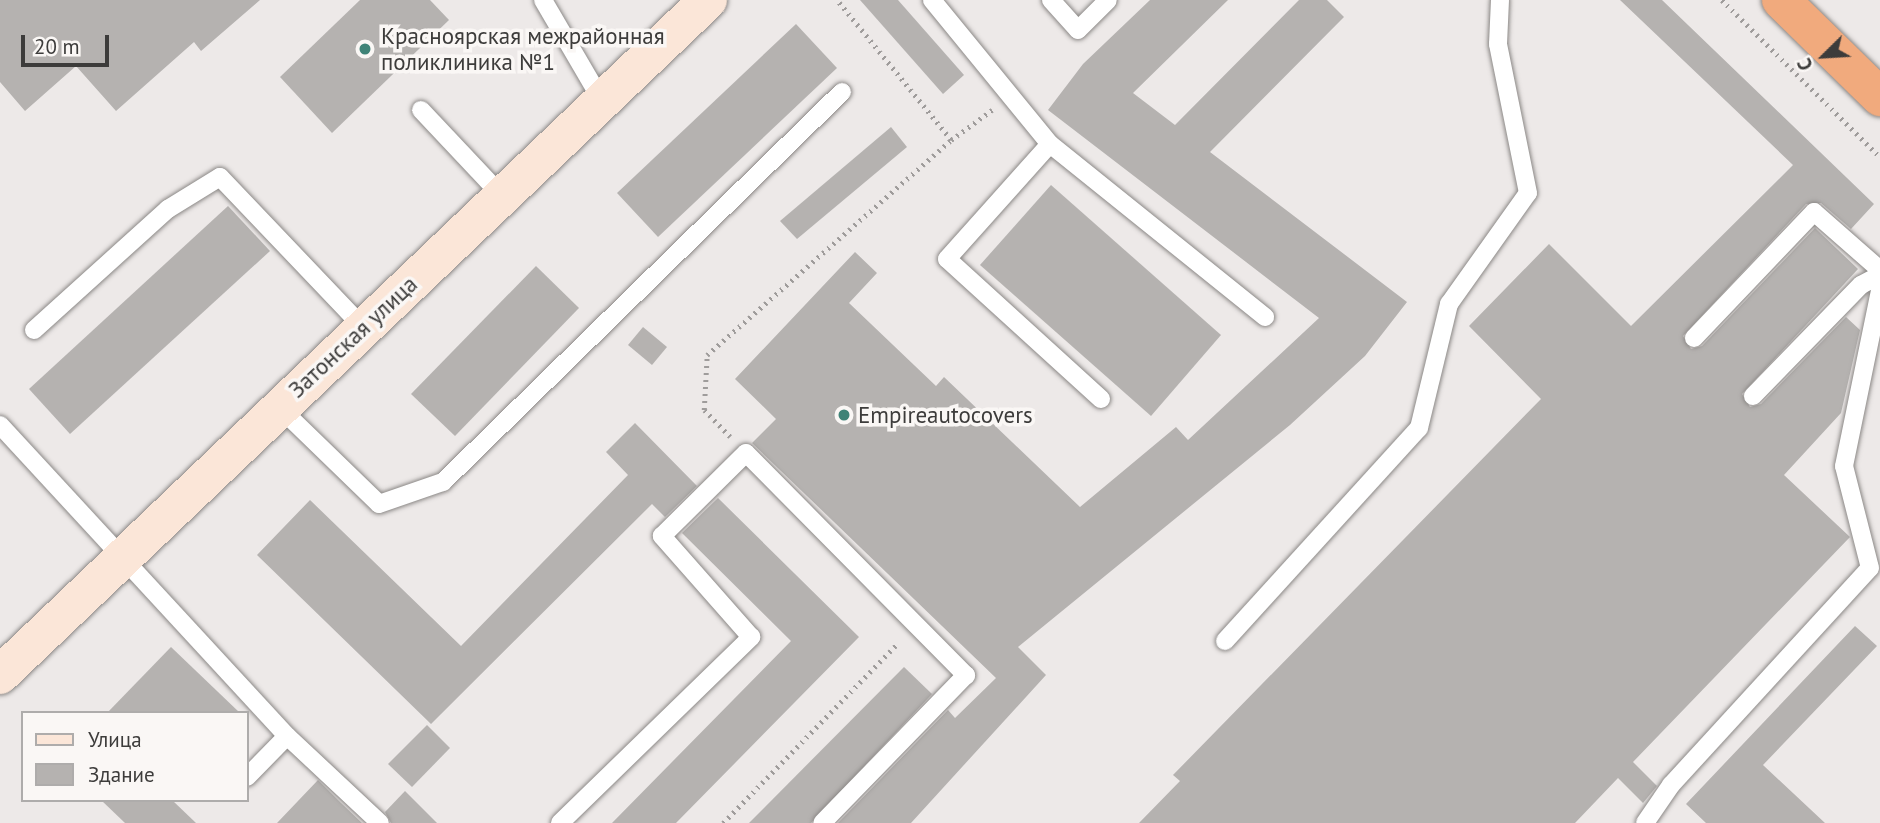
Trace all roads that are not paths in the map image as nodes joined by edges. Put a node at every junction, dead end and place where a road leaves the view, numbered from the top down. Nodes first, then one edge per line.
1 (543, 0) edge
2 (708, 0) edge
3 (932, 0) edge
4 (1051, 0) edge
5 (1108, 0) edge
6 (1500, 0) edge
7 (1781, 0) edge
8 (842, 92) dead end
9 (1880, 97) edge
10 (603, 101) junction
11 (421, 110) dead end
12 (1050, 144) junction
13 (503, 197) junction
14 (1880, 272) edge
15 (1880, 291) edge
16 (1265, 317) dead end
17 (363, 327) junction
18 (34, 330) dead end
19 (1694, 338) dead end
20 (1753, 396) dead end
21 (1101, 399) dead end
22 (279, 407) junction
23 (0, 425) edge
24 (125, 555) junction
25 (1225, 641) dead end
26 (0, 675) edge
27 (287, 736) junction
28 (248, 776) edge
29 (380, 823) edge
30 (560, 823) edge
31 (822, 823) edge
32 (1645, 823) edge

1 - 10 lane
2 - 10 main road, Затонская улица
3 - 12 lane
4 - 5 lane
6 - 25 lane
7 - 9 highway
8 - 22 lane
10 - 13 main road, Затонская улица
11 - 13 lane
12 - 16 lane
12 - 21 lane
13 - 17 main road, Затонская улица
14 - 19 lane
14 - 20 lane
15 - 32 lane
17 - 18 lane
17 - 22 main road, Затонская улица
22 - 24 main road, Затонская улица
23 - 24 lane
24 - 26 main road, Затонская улица
24 - 27 lane
27 - 28 lane
27 - 29 lane
30 - 31 lane

